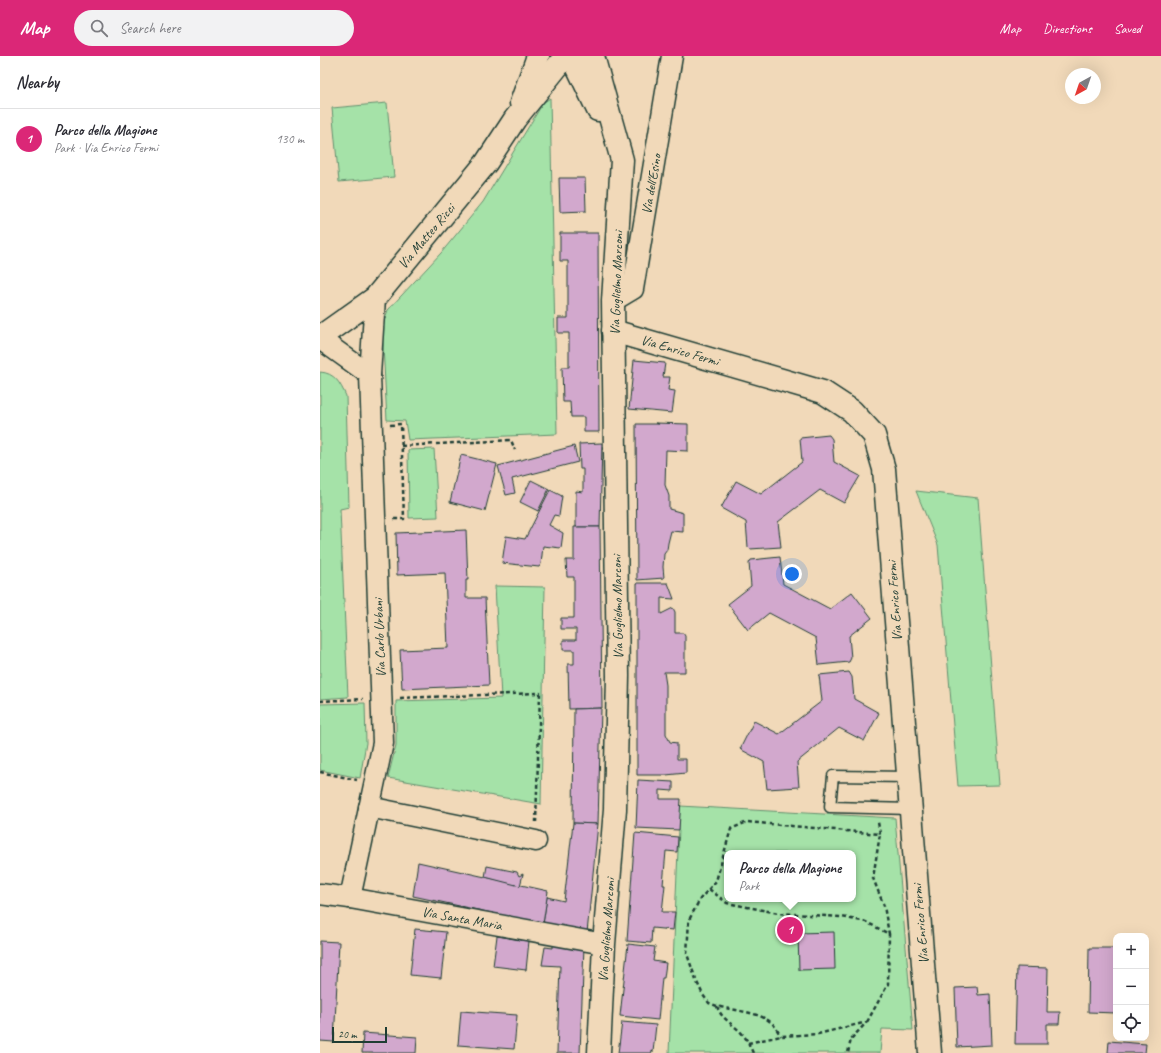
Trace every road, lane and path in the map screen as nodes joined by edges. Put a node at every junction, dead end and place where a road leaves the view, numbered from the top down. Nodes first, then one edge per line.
1 (538, 56) edge
2 (672, 56) edge
3 (575, 59) edge
4 (515, 119) junction
5 (375, 298) junction
6 (613, 302) junction
7 (614, 331) junction
8 (320, 338) edge
9 (370, 375) junction
10 (372, 426) junction
11 (402, 446) junction
12 (515, 450) dead end
13 (375, 519) junction
14 (382, 698) junction
15 (320, 701) edge
16 (320, 772) edge
17 (908, 777) junction
18 (375, 783) junction
19 (370, 807) junction
20 (877, 808) junction
21 (911, 809) junction
22 (880, 834) junction
23 (536, 841) joint
24 (725, 850) edge
25 (724, 853) edge
26 (709, 889) junction
27 (320, 894) edge
28 (350, 898) junction
29 (724, 901) edge
30 (726, 902) edge
31 (890, 934) junction
32 (604, 944) junction
33 (717, 1006) junction
34 (867, 1022) junction
35 (782, 1036) junction
36 (748, 1043) junction
37 (599, 1053) edge
38 (753, 1053) edge
39 (848, 1053) edge
40 (930, 1053) edge

1 - 4 street, Via Matteo Ricci
2 - 6 street, Via dell'Esino
3 - 4 street, Via Matteo Ricci
3 - 6 street, Via Guglielmo Marconi
4 - 5 street, Via Matteo Ricci
5 - 8 street, Via Matteo Ricci
5 - 9 street, Via Carlo Urbani
6 - 7 street, Via Guglielmo Marconi
7 - 17 street, Via Enrico Fermi
7 - 32 street, Via Guglielmo Marconi
8 - 9 street
9 - 10 street, Via Carlo Urbani
10 - 11 path
10 - 13 street, Via Carlo Urbani
11 - 12 path
11 - 13 path
13 - 14 street, Via Carlo Urbani
14 - 15 path
14 - 18 street, Via Carlo Urbani
14 - 23 path
16 - 18 path
17 - 20 lane
17 - 21 street, Via Enrico Fermi
18 - 19 street, Via Carlo Urbani
19 - 23 street
19 - 28 street, Via Carlo Urbani
20 - 21 lane
20 - 22 path
21 - 40 street, Via Enrico Fermi
22 - 24 path
22 - 31 path
25 - 26 path
26 - 29 path
26 - 33 path
27 - 28 street, Via Santa Maria
28 - 32 street, Via Santa Maria
30 - 31 path
31 - 34 path
32 - 37 street, Via Guglielmo Marconi
33 - 35 path
33 - 36 path
34 - 35 path
34 - 39 path
35 - 36 path
36 - 38 path

